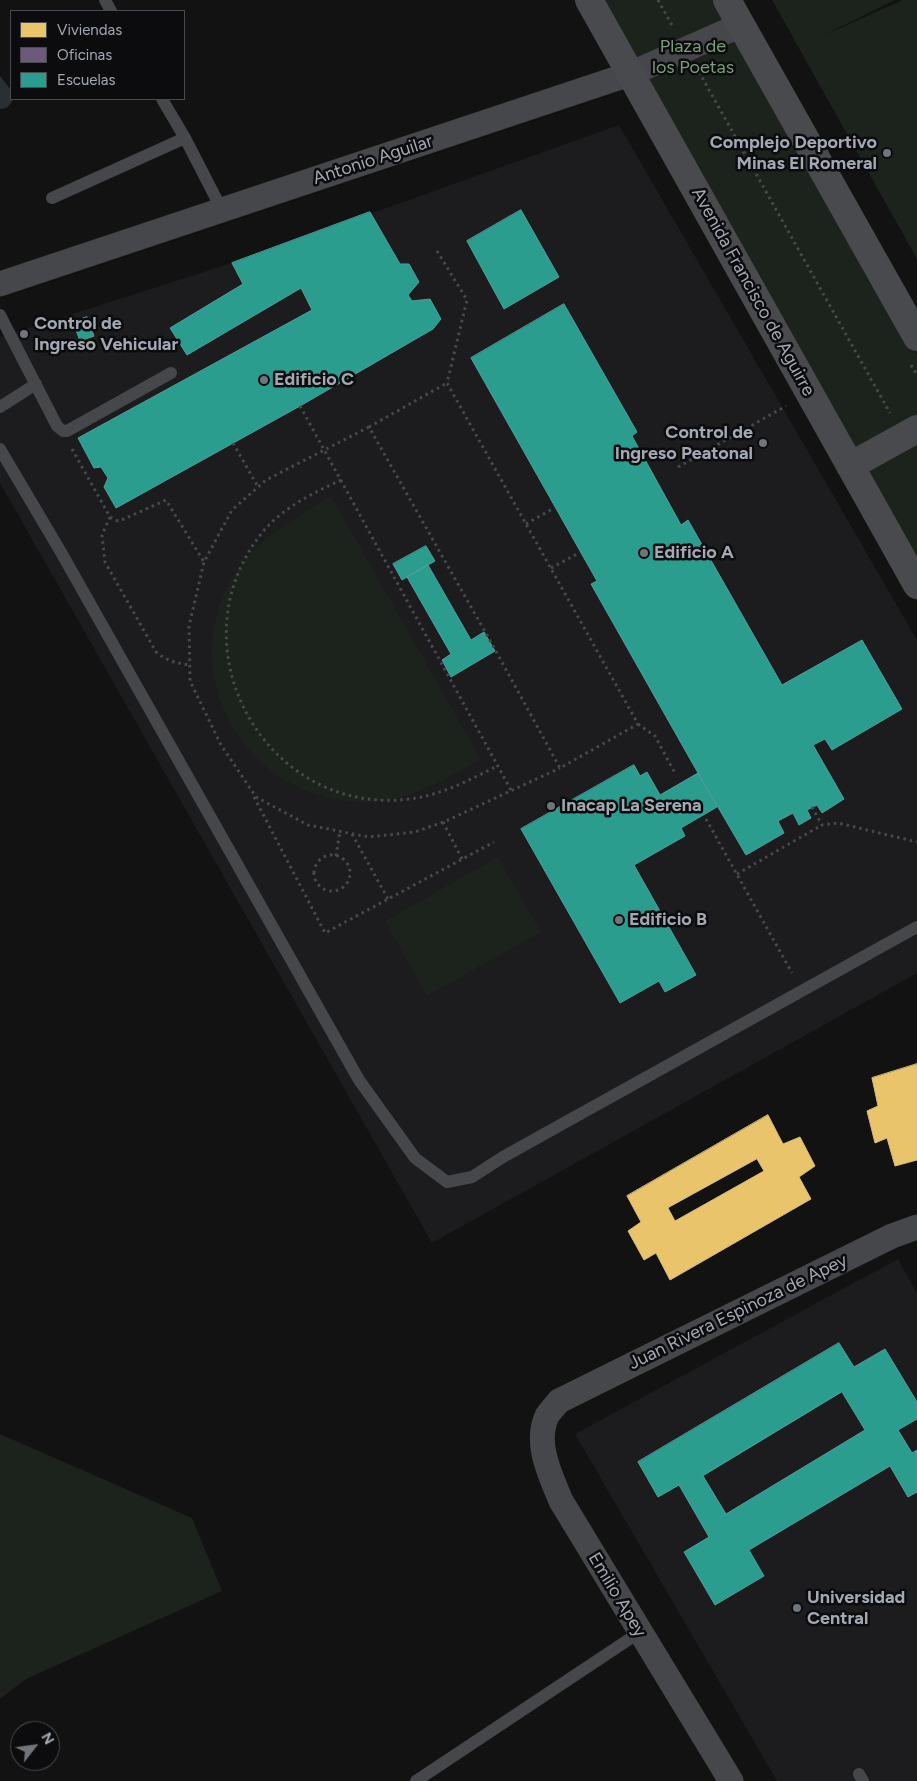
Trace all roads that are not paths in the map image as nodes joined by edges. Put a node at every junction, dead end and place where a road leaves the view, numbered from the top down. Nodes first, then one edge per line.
1 (589, 0) edge
2 (727, 0) edge
3 (741, 24) junction
4 (630, 74) junction
5 (163, 100) edge
6 (185, 138) junction
7 (52, 198) dead end
8 (222, 210) junction
9 (0, 284) edge
10 (0, 315) edge
11 (917, 337) edge
12 (171, 373) dead end
13 (36, 384) junction
14 (0, 407) edge
15 (910, 433) edge
16 (0, 449) edge
17 (850, 466) junction
18 (917, 585) edge
19 (917, 927) edge
20 (917, 1227) edge
21 (559, 1400) joint
22 (640, 1632) junction
23 (416, 1781) edge
24 (731, 1781) edge

1 - 4 main road, Avenida Francisco de Aguirre
2 - 3 main road
3 - 4 street, Antonio Aguilar
3 - 11 main road
4 - 8 street, Antonio Aguilar
4 - 17 main road, Avenida Francisco de Aguirre
5 - 6 lane
6 - 7 lane
6 - 8 lane
8 - 9 street, Antonio Aguilar
10 - 13 lane
12 - 13 lane
13 - 14 lane
15 - 17 main road
16 - 19 lane
17 - 18 main road, Avenida Francisco de Aguirre
20 - 21 street, Juan Rivera Espinoza de Apey
21 - 22 street, Emilio Apey
22 - 23 lane
22 - 24 street, Emilio Apey

